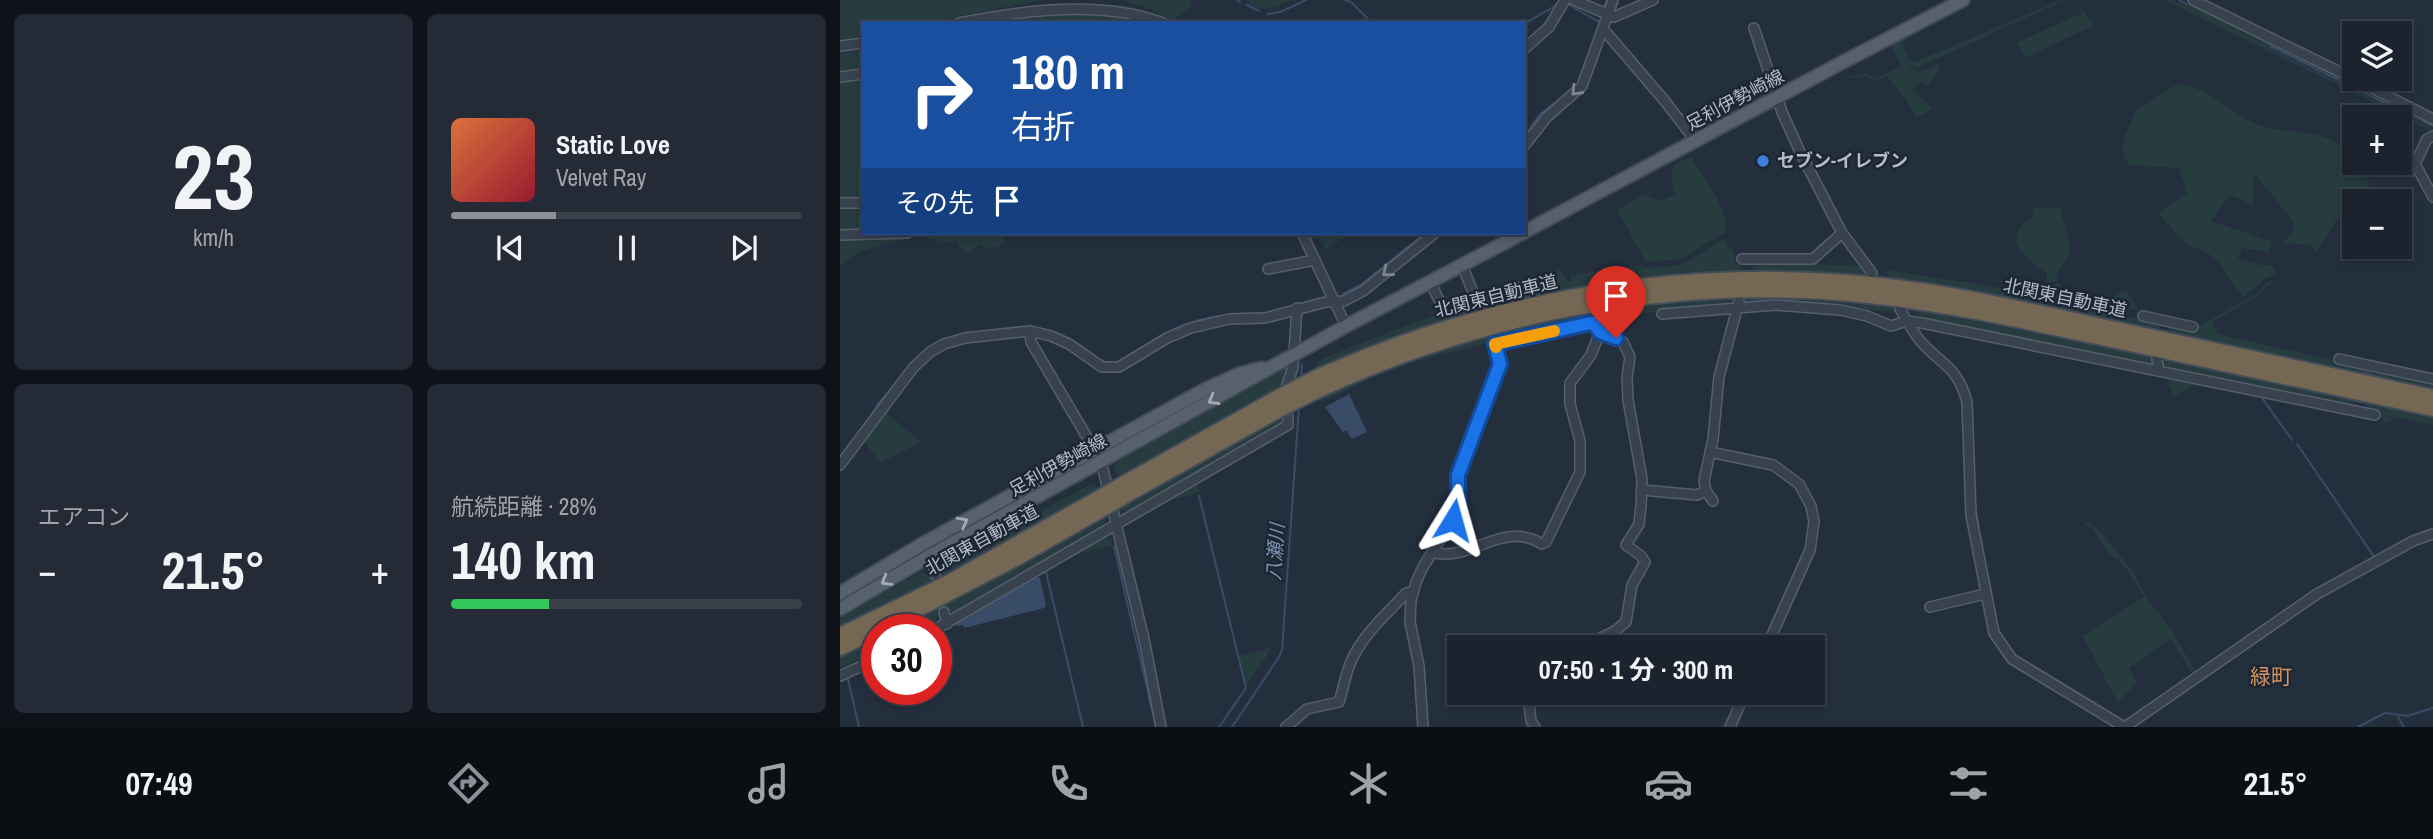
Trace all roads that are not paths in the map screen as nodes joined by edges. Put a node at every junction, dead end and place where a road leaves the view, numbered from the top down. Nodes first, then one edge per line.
1 (1565, 0) edge
2 (1574, 0) edge
3 (1614, 0) edge
4 (1653, 0) edge
5 (1963, 0) edge
6 (2193, 0) edge
7 (1602, 13) junction
8 (969, 21) edge
9 (1159, 21) edge
10 (1754, 28) dead end
11 (1604, 30) junction
12 (861, 43) edge
13 (840, 46) edge
14 (1526, 47) edge
15 (2342, 73) edge
16 (861, 74) edge
17 (840, 77) edge
18 (2378, 91) edge
19 (1777, 98) junction
20 (2433, 119) edge
21 (2433, 136) edge
22 (1695, 140) junction
23 (1526, 143) edge
24 (2433, 197) edge
25 (840, 203) edge
26 (861, 203) edge
27 (1526, 231) edge
28 (1842, 233) junction
29 (861, 234) edge
30 (840, 235) edge
31 (1303, 235) edge
32 (1433, 235) edge
33 (1518, 235) edge
34 (1315, 260) junction
35 (1746, 262) dead end
36 (1462, 265) junction
37 (1268, 269) dead end
38 (1872, 273) dead end
39 (1430, 282) junction
40 (1539, 282) dead end
41 (1477, 302) junction
42 (1335, 303) junction
43 (1738, 304) junction
44 (1297, 308) junction
45 (1900, 309) dead end
46 (1662, 314) dead end
47 (2143, 316) dead end
48 (1907, 321) junction
49 (1346, 326) junction
50 (2193, 327) dead end
51 (1030, 331) junction
52 (1600, 332) junction
53 (1295, 356) junction
54 (2157, 359) dead end
55 (2339, 359) dead end
56 (2159, 371) junction
57 (2433, 379) edge
58 (1318, 384) junction
59 (2433, 397) edge
60 (2433, 409) edge
61 (2375, 415) dead end
62 (1710, 452) junction
63 (1099, 456) junction
64 (840, 465) edge
65 (1642, 490) junction
66 (1706, 491) junction
67 (1713, 501) dead end
68 (1096, 506) junction
69 (1118, 524) junction
70 (2433, 534) edge
71 (1432, 552) junction
72 (931, 555) junction
73 (935, 575) dead end
74 (1413, 592) junction
75 (840, 593) edge
76 (1985, 594) junction
77 (1930, 607) dead end
78 (840, 608) edge
79 (910, 614) edge
80 (952, 621) edge
81 (840, 635) edge
82 (1607, 635) edge
83 (1772, 635) edge
84 (861, 638) edge
85 (840, 648) edge
86 (861, 666) edge
87 (840, 676) edge
88 (1529, 705) edge
89 (1740, 705) edge
90 (1161, 727) edge
91 (1286, 727) edge
92 (1423, 727) edge
93 (1535, 727) edge
94 (1730, 727) edge
95 (2124, 727) edge

1 - 14 street
2 - 7 street
3 - 7 street
4 - 7 street
5 - 19 main road, 足利伊勢崎線
6 - 15 street
7 - 11 street
8 - 9 street
10 - 19 street
11 - 22 street
11 -> 23 street
12 - 13 street
16 - 17 street
18 - 20 street
19 - 22 main road, 足利伊勢崎線
19 - 28 street
21 - 24 street
22 - 27 main road, 足利伊勢崎線
25 - 26 street
28 - 35 street
28 - 38 street
29 - 30 street
31 - 34 street
32 -> 42 street
33 - 36 main road, 足利伊勢崎線
34 - 37 street
34 - 42 street
36 - 39 main road, 足利伊勢崎線
36 - 41 street
39 - 41 street
39 - 49 main road, 足利伊勢崎線
40 - 41 street
42 - 44 street
42 - 49 street
43 - 46 street
43 - 48 street
43 - 62 street
44 - 51 street
44 - 53 street
45 - 48 street
47 - 50 street
48 - 56 street
48 - 76 street
49 - 53 main road, 足利伊勢崎線
51 - 63 street
51 - 64 street
52 - 65 street
52 - 71 street
52 - 71 street
53 - 63 main road, 足利伊勢崎線
53 - 69 street
54 - 56 street
55 - 57 street
56 - 61 street
58 - 59 highway, 北関東自動車道
58 - 60 highway, 北関東自動車道
58 - 68 highway, 北関東自動車道, bridge
62 - 66 street
62 - 83 street
63 - 69 street
63 - 72 main road, 足利伊勢崎線
75 -> 63 main road, 足利伊勢崎線
65 - 66 street
65 - 82 street
66 - 67 street
68 - 79 highway, 北関東自動車道
68 - 81 highway, 北関東自動車道
69 - 80 street
69 - 90 street
70 - 95 street
71 - 74 street
72 - 73 street
72 -> 78 main road, 足利伊勢崎線
74 - 91 street
74 - 92 street
76 - 77 street
76 - 95 street
84 - 85 highway, 北関東自動車道
86 - 87 street
88 - 93 street
89 - 94 street

